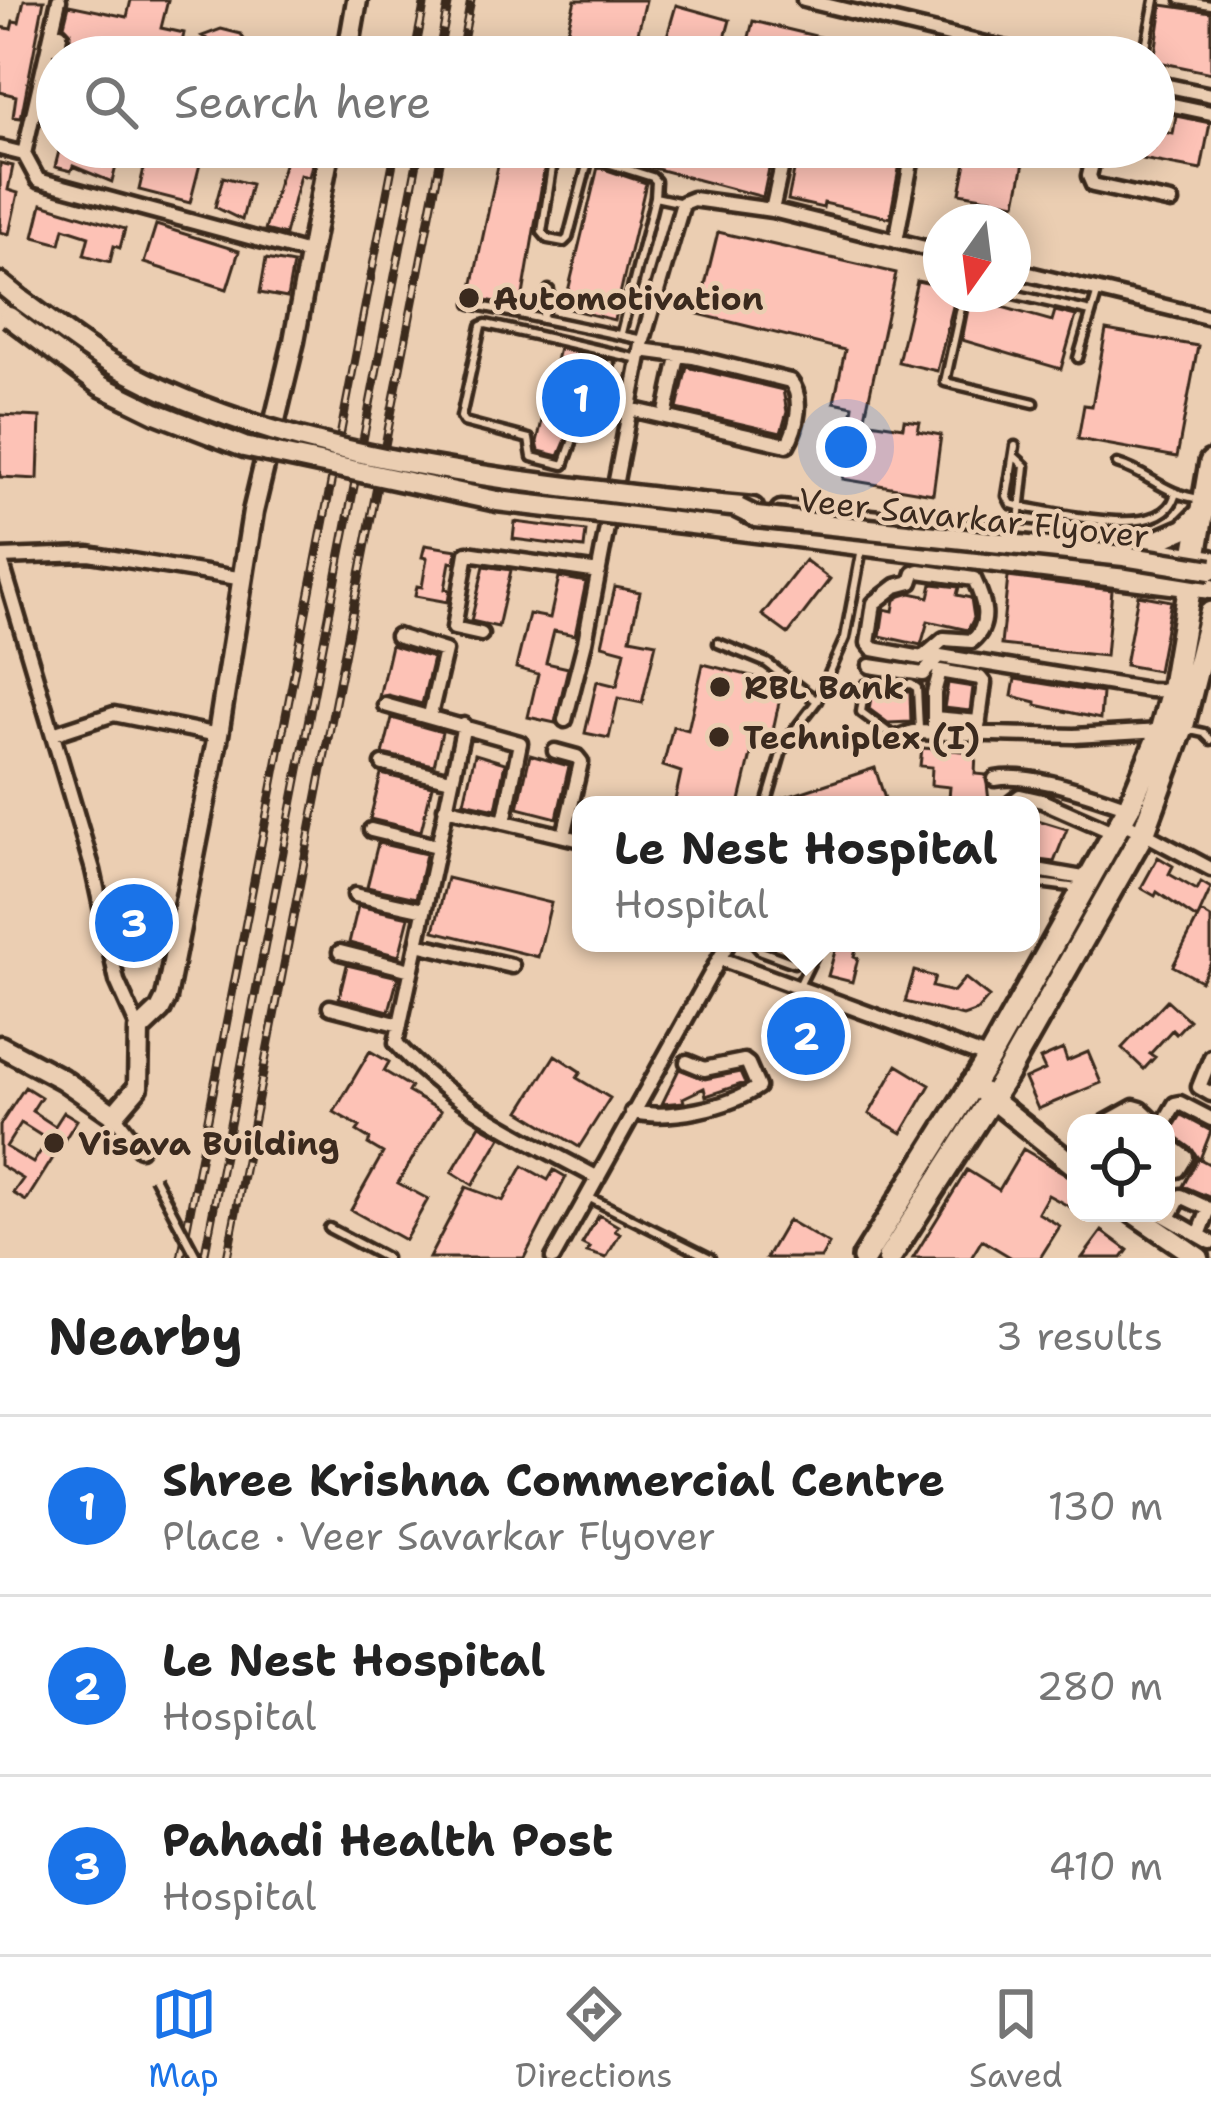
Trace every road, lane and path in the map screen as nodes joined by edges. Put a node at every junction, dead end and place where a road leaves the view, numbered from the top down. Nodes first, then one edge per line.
1 (358, 0) edge
2 (804, 0) edge
3 (1155, 0) edge
4 (1180, 0) edge
5 (63, 2) edge
6 (1211, 5) edge
7 (57, 36) edge
8 (58, 36) edge
9 (350, 36) edge
10 (953, 36) edge
11 (1148, 36) edge
12 (1175, 87) edge
13 (1211, 95) edge
14 (1175, 105) edge
15 (1211, 113) edge
16 (36, 116) edge
17 (0, 148) edge
18 (24, 154) junction
19 (326, 168) edge
20 (552, 168) edge
21 (586, 168) edge
22 (628, 168) edge
23 (781, 168) edge
24 (910, 168) edge
25 (1091, 168) edge
26 (655, 197) junction
27 (1171, 202) dead end
28 (683, 203) junction
29 (772, 210) junction
30 (896, 241) junction
31 (923, 248) edge
32 (311, 254) junction
33 (1031, 273) edge
34 (0, 283) edge
35 (549, 290) dead end
36 (1098, 290) junction
37 (1031, 298) edge
38 (471, 304) dead end
39 (10, 309) edge
40 (960, 312) edge
41 (1091, 312) junction
42 (1211, 318) edge
43 (542, 319) junction
44 (621, 333) junction
45 (641, 349) junction
46 (678, 357) junction
47 (1078, 358) dead end
48 (610, 364) dead end
49 (1034, 403) dead end
50 (630, 410) junction
51 (665, 417) junction
52 (1015, 446) dead end
53 (1014, 456) junction
54 (1211, 462) edge
55 (1117, 464) dead end
56 (1175, 496) junction
57 (1204, 504) junction
58 (1022, 507) junction
59 (735, 518) junction
60 (1018, 535) junction
61 (1106, 544) junction
62 (863, 545) junction
63 (0, 557) edge
64 (976, 558) junction
65 (599, 572) junction
66 (1205, 572) edge
67 (244, 579) junction
68 (974, 579) junction
69 (1211, 613) edge
70 (481, 634) dead end
71 (398, 637) dead end
72 (718, 643) dead end
73 (1207, 650) edge
74 (870, 666) dead end
75 (1182, 691) junction
76 (817, 701) junction
77 (385, 705) dead end
78 (430, 715) junction
79 (565, 720) dead end
80 (464, 725) junction
81 (934, 726) junction
82 (978, 728) junction
83 (1172, 730) junction
84 (919, 732) junction
85 (53, 734) junction
86 (218, 735) junction
87 (890, 739) joint
88 (1211, 740) edge
89 (555, 751) dead end
90 (383, 764) dead end
91 (995, 779) dead end
92 (451, 780) junction
93 (572, 796) edge
94 (769, 796) edge
95 (572, 797) edge
96 (1040, 801) edge
97 (445, 808) junction
98 (1122, 821) junction
99 (504, 822) junction
100 (371, 830) dead end
101 (1144, 831) junction
102 (563, 836) junction
103 (572, 838) edge
104 (437, 846) junction
105 (1211, 869) edge
106 (1040, 871) edge
107 (1040, 882) edge
108 (1085, 884) junction
109 (355, 895) dead end
110 (424, 910) junction
111 (417, 944) junction
112 (340, 952) dead end
113 (724, 952) edge
114 (764, 952) edge
115 (816, 952) edge
116 (779, 957) junction
117 (721, 958) junction
118 (794, 963) dead end
119 (512, 966) dead end
120 (411, 970) junction
121 (774, 979) junction
122 (798, 988) junction
123 (330, 1006) dead end
124 (400, 1024) junction
125 (139, 1030) junction
126 (0, 1046) edge
127 (1211, 1057) edge
128 (989, 1058) junction
129 (687, 1062) dead end
130 (981, 1089) junction
131 (1211, 1094) edge
132 (632, 1112) junction
133 (1121, 1114) edge
134 (1149, 1114) edge
135 (1167, 1114) edge
136 (114, 1115) junction
137 (1211, 1119) edge
138 (140, 1149) dead end
139 (1175, 1149) edge
140 (1067, 1160) edge
141 (1175, 1169) edge
142 (154, 1177) dead end
143 (598, 1178) junction
144 (586, 1196) junction
145 (1175, 1205) edge
146 (1146, 1222) edge
147 (1175, 1222) edge
148 (329, 1228) dead end
149 (1205, 1239) edge
150 (197, 1258) edge
151 (386, 1258) edge
152 (553, 1258) edge
153 (710, 1258) edge
154 (864, 1258) edge
155 (889, 1258) edge
156 (1198, 1258) edge

1 - 9 main road
2 - 10 street
3 - 11 lane
4 - 6 lane
5 - 7 street
5 - 8 street
12 - 13 street
14 - 15 street
16 - 18 street
17 - 18 street
18 - 32 street
19 - 32 main road
20 - 21 lane
22 - 26 lane
23 - 29 street
24 - 30 street
25 - 27 street
26 - 28 lane
26 - 44 lane
28 - 29 street
28 - 45 street
29 - 30 street
30 - 31 street
32 - 67 main road
33 - 36 street
34 - 39 main road
35 - 43 lane
36 - 41 lane
36 - 42 street
37 - 41 lane
38 - 43 lane
39 - 59 main road, bridge
39 - 59 main road, bridge
40 - 49 lane
41 - 47 lane
43 - 44 lane
44 - 45 lane
45 - 46 street
45 - 48 lane
45 - 50 street
46 - 51 street
46 - 51 street
50 - 51 street
50 - 65 street
52 - 53 lane
53 - 58 lane
53 - 58 lane
54 - 57 main road
55 - 56 lane
56 - 57 lane
56 - 58 lane
57 - 61 main road
57 - 66 main road
58 - 60 lane
59 - 60 main road
59 - 62 main road
59 - 66 main road, Veer Savarkar Flyover, bridge
60 - 61 main road
61 - 66 main road
62 - 64 main road
62 - 76 lane
63 - 67 street
63 - 85 street
64 - 66 main road
64 - 68 street
65 - 70 street
65 - 79 street
66 - 75 main road
67 - 86 main road
68 - 68 street
69 - 73 main road
71 - 78 street
72 - 76 lane
73 - 75 main road
74 - 75 street
75 - 83 main road
76 - 94 lane
77 - 78 street
78 - 80 street
80 - 92 street
80 - 99 street
81 - 82 street
81 - 82 street
81 - 84 street
82 - 83 street
83 - 88 lane
83 - 98 main road
83 - 101 main road
84 - 87 street
84 - 87 lane
85 - 86 street
85 - 125 street
86 - 125 main road
89 - 93 street
90 - 92 street
91 - 98 street
92 - 97 street
95 - 102 street
96 - 98 street
97 - 99 street
97 - 104 street
98 - 101 street
98 - 108 main road
99 - 102 street
100 - 104 street
101 - 105 street
101 - 130 main road
102 - 103 street
104 - 110 street
106 - 108 street
107 - 108 lane
108 - 128 main road
109 - 110 street
110 - 111 street
111 - 119 street
111 - 120 street
112 - 120 street
113 - 117 street
114 - 116 lane
115 - 122 lane
116 - 118 lane
116 - 121 lane
117 - 121 street
117 - 132 street
120 - 124 street
121 - 122 street
122 - 128 street
123 - 124 street
124 - 143 street
125 - 136 main road
126 - 136 main road
127 - 131 street
128 - 130 main road
129 - 132 street
130 - 140 main road
130 - 154 main road
130 - 155 main road
132 - 143 street
133 - 134 street
135 - 137 street
136 - 138 street
139 - 141 street
142 - 150 lane, bridge
143 - 144 street
144 - 152 street
144 - 153 lane
145 - 149 street
146 - 156 main road
147 - 149 street
148 - 151 lane

